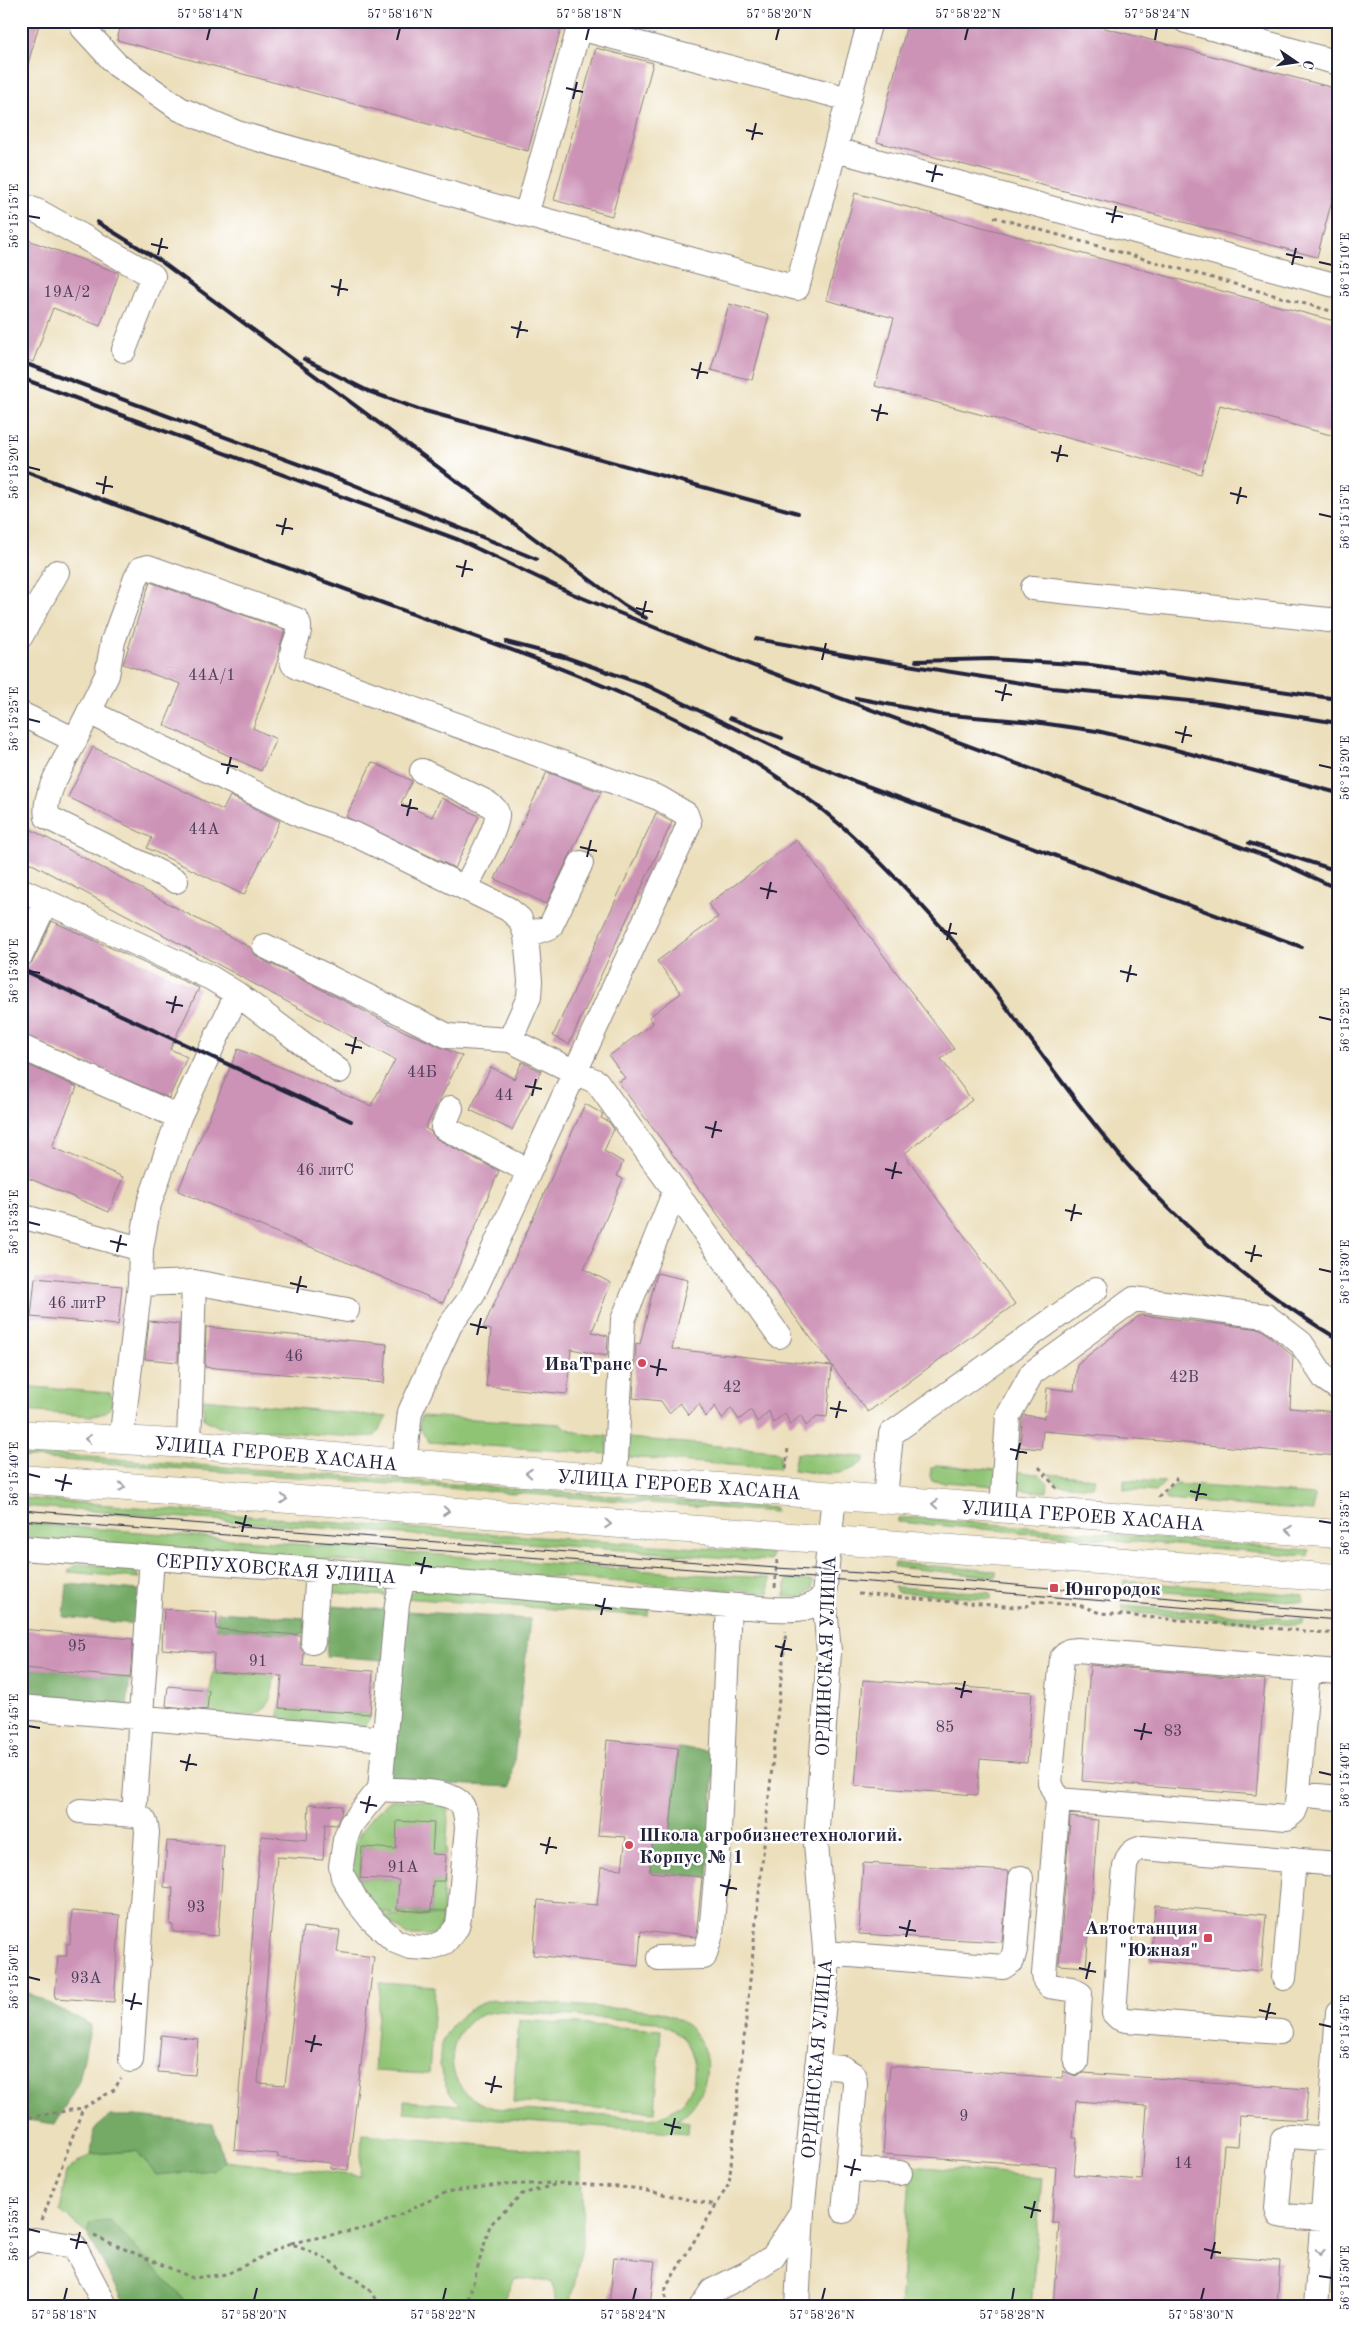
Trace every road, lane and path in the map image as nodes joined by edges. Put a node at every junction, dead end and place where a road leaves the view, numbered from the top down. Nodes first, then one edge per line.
1 (83, 21) edge
2 (870, 21) edge
3 (1186, 21) edge
4 (1338, 63) edge
5 (849, 99) junction
6 (836, 150) junction
7 (21, 205) edge
8 (526, 215) junction
9 (993, 217) dead end
10 (1338, 286) edge
11 (1338, 313) edge
12 (124, 350) dead end
13 (57, 572) dead end
14 (1033, 588) dead end
15 (1338, 621) edge
16 (21, 636) edge
17 (89, 712) junction
18 (21, 714) edge
19 (75, 740) junction
20 (422, 771) dead end
21 (581, 863) dead end
22 (176, 881) dead end
23 (465, 888) junction
24 (21, 890) edge
25 (46, 902) junction
26 (526, 935) junction
27 (264, 946) dead end
28 (21, 954) edge
29 (237, 994) junction
30 (510, 1040) junction
31 (21, 1047) edge
32 (339, 1071) dead end
33 (575, 1072) junction
34 (451, 1108) dead end
35 (179, 1117) junction
36 (529, 1171) junction
37 (676, 1191) junction
38 (21, 1216) edge
39 (142, 1249) junction
40 (194, 1282) junction
41 (140, 1284) junction
42 (1096, 1289) dead end
43 (347, 1310) dead end
44 (779, 1336) dead end
45 (1338, 1388) edge
46 (21, 1434) edge
47 (121, 1441) junction
48 (189, 1444) junction
49 (788, 1448) dead end
50 (404, 1463) junction
51 (1039, 1467) dead end
52 (786, 1469) dead end
53 (1178, 1478) dead end
54 (21, 1479) edge
55 (615, 1480) junction
56 (1059, 1490) dead end
57 (834, 1495) junction
58 (1157, 1498) dead end
59 (885, 1499) junction
60 (1002, 1509) junction
61 (1338, 1534) edge
62 (829, 1540) junction
63 (21, 1548) edge
64 (152, 1558) junction
65 (318, 1570) junction
66 (403, 1578) junction
67 (1338, 1578) edge
68 (858, 1594) dead end
69 (824, 1595) junction
70 (729, 1605) junction
71 (786, 1630) dead end
72 (1338, 1634) edge
73 (313, 1642) dead end
74 (1308, 1669) junction
75 (1338, 1672) edge
76 (21, 1708) edge
77 (140, 1719) junction
78 (385, 1739) junction
79 (380, 1789) junction
80 (1298, 1794) junction
81 (1338, 1798) edge
82 (1058, 1800) junction
83 (80, 1811) dead end
84 (134, 1815) junction
85 (1294, 1860) junction
86 (1338, 1864) edge
87 (1021, 1878) dead end
88 (825, 1953) junction
89 (659, 1958) dead end
90 (1284, 1978) dead end
91 (1338, 2012) edge
92 (1280, 2032) dead end
93 (131, 2060) joint
94 (1076, 2062) dead end
95 (817, 2066) junction
96 (83, 2108) junction
97 (21, 2119) edge
98 (1328, 2139) junction
99 (848, 2169) junction
100 (900, 2173) dead end
101 (21, 2181) edge
102 (560, 2183) junction
103 (716, 2205) junction
104 (802, 2211) junction
105 (844, 2211) dead end
106 (21, 2217) edge
107 (1322, 2219) junction
108 (87, 2233) dead end
109 (290, 2243) junction
110 (28, 2244) edge
111 (1328, 2279) edge
112 (106, 2307) edge
113 (380, 2307) edge
114 (466, 2307) edge
115 (665, 2307) edge
116 (702, 2307) edge
117 (797, 2307) edge
118 (1316, 2307) edge

1 - 8 street
2 - 5 street
3 - 4 street
5 - 6 street
5 - 8 street
6 - 8 street
6 - 10 street
7 - 12 street
9 - 11 path
13 - 16 street
14 - 15 street
17 - 19 street
17 - 23 street
17 - 33 street
18 - 19 street
19 - 22 street
20 - 23 street
21 - 26 street
23 - 26 street
24 - 25 street
25 - 28 street
25 - 29 street
26 - 30 street
27 - 30 street
29 - 32 street
29 - 35 street
30 - 33 street
31 - 35 street
33 - 36 street
33 - 37 street
34 - 36 street
35 - 39 street
36 - 50 street
37 - 44 street
37 - 55 street
38 - 39 street
39 - 41 street
40 - 41 street
40 - 43 street
40 - 48 street
41 - 47 street
42 - 59 street
45 - 60 street
47 -> 46 main road, УЛИЦА ГЕРОЕВ ХАСАНА
47 - 48 main road, УЛИЦА ГЕРОЕВ ХАСАНА
48 - 50 main road, УЛИЦА ГЕРОЕВ ХАСАНА
49 - 52 path
55 -> 50 main road, УЛИЦА ГЕРОЕВ ХАСАНА
51 - 56 path
53 - 58 path
54 -> 62 main road
55 - 57 main road, УЛИЦА ГЕРОЕВ ХАСАНА
57 - 59 main road, УЛИЦА ГЕРОЕВ ХАСАНА
57 - 62 street, ОРДИНСКАЯ УЛИЦА
60 -> 59 main road, УЛИЦА ГЕРОЕВ ХАСАНА
61 -> 60 main road, УЛИЦА ГЕРОЕВ ХАСАНА
62 - 67 main road
62 - 69 street, ОРДИНСКАЯ УЛИЦА
63 - 64 street, СЕРПУХОВСКАЯ УЛИЦА
64 - 65 street, СЕРПУХОВСКАЯ УЛИЦА
64 - 77 street
65 - 66 street, СЕРПУХОВСКАЯ УЛИЦА
65 - 73 street
66 - 70 street, СЕРПУХОВСКАЯ УЛИЦА
66 - 78 street
68 - 72 path
69 - 70 street, СЕРПУХОВСКАЯ УЛИЦА
69 - 88 street, ОРДИНСКАЯ УЛИЦА
70 - 89 street
71 - 103 path
74 - 75 street
74 - 80 street
74 - 82 street
76 - 77 street
77 - 78 street
77 - 84 street
78 - 79 street
79 - 79 street
80 - 81 street
80 - 82 street
82 - 94 street
83 - 84 street
84 - 93 street
85 - 86 street
85 - 90 street
85 - 92 street
87 - 88 street
88 - 95 street, ОРДИНСКАЯ УЛИЦА
91 - 98 street
93 - 96 path
95 - 99 street
95 - 104 street, ОРДИНСКАЯ УЛИЦА
96 - 97 path
96 - 110 path
98 - 107 street
98 - 107 street
99 - 100 street
99 - 105 street
101 - 106 path
102 - 103 path
102 - 109 path
102 - 114 path
103 - 115 path
104 - 116 street, ОРДИНСКАЯ УЛИЦА
104 - 117 street
107 -> 111 street
108 - 109 path
109 - 113 path
110 - 112 street
111 - 118 street

